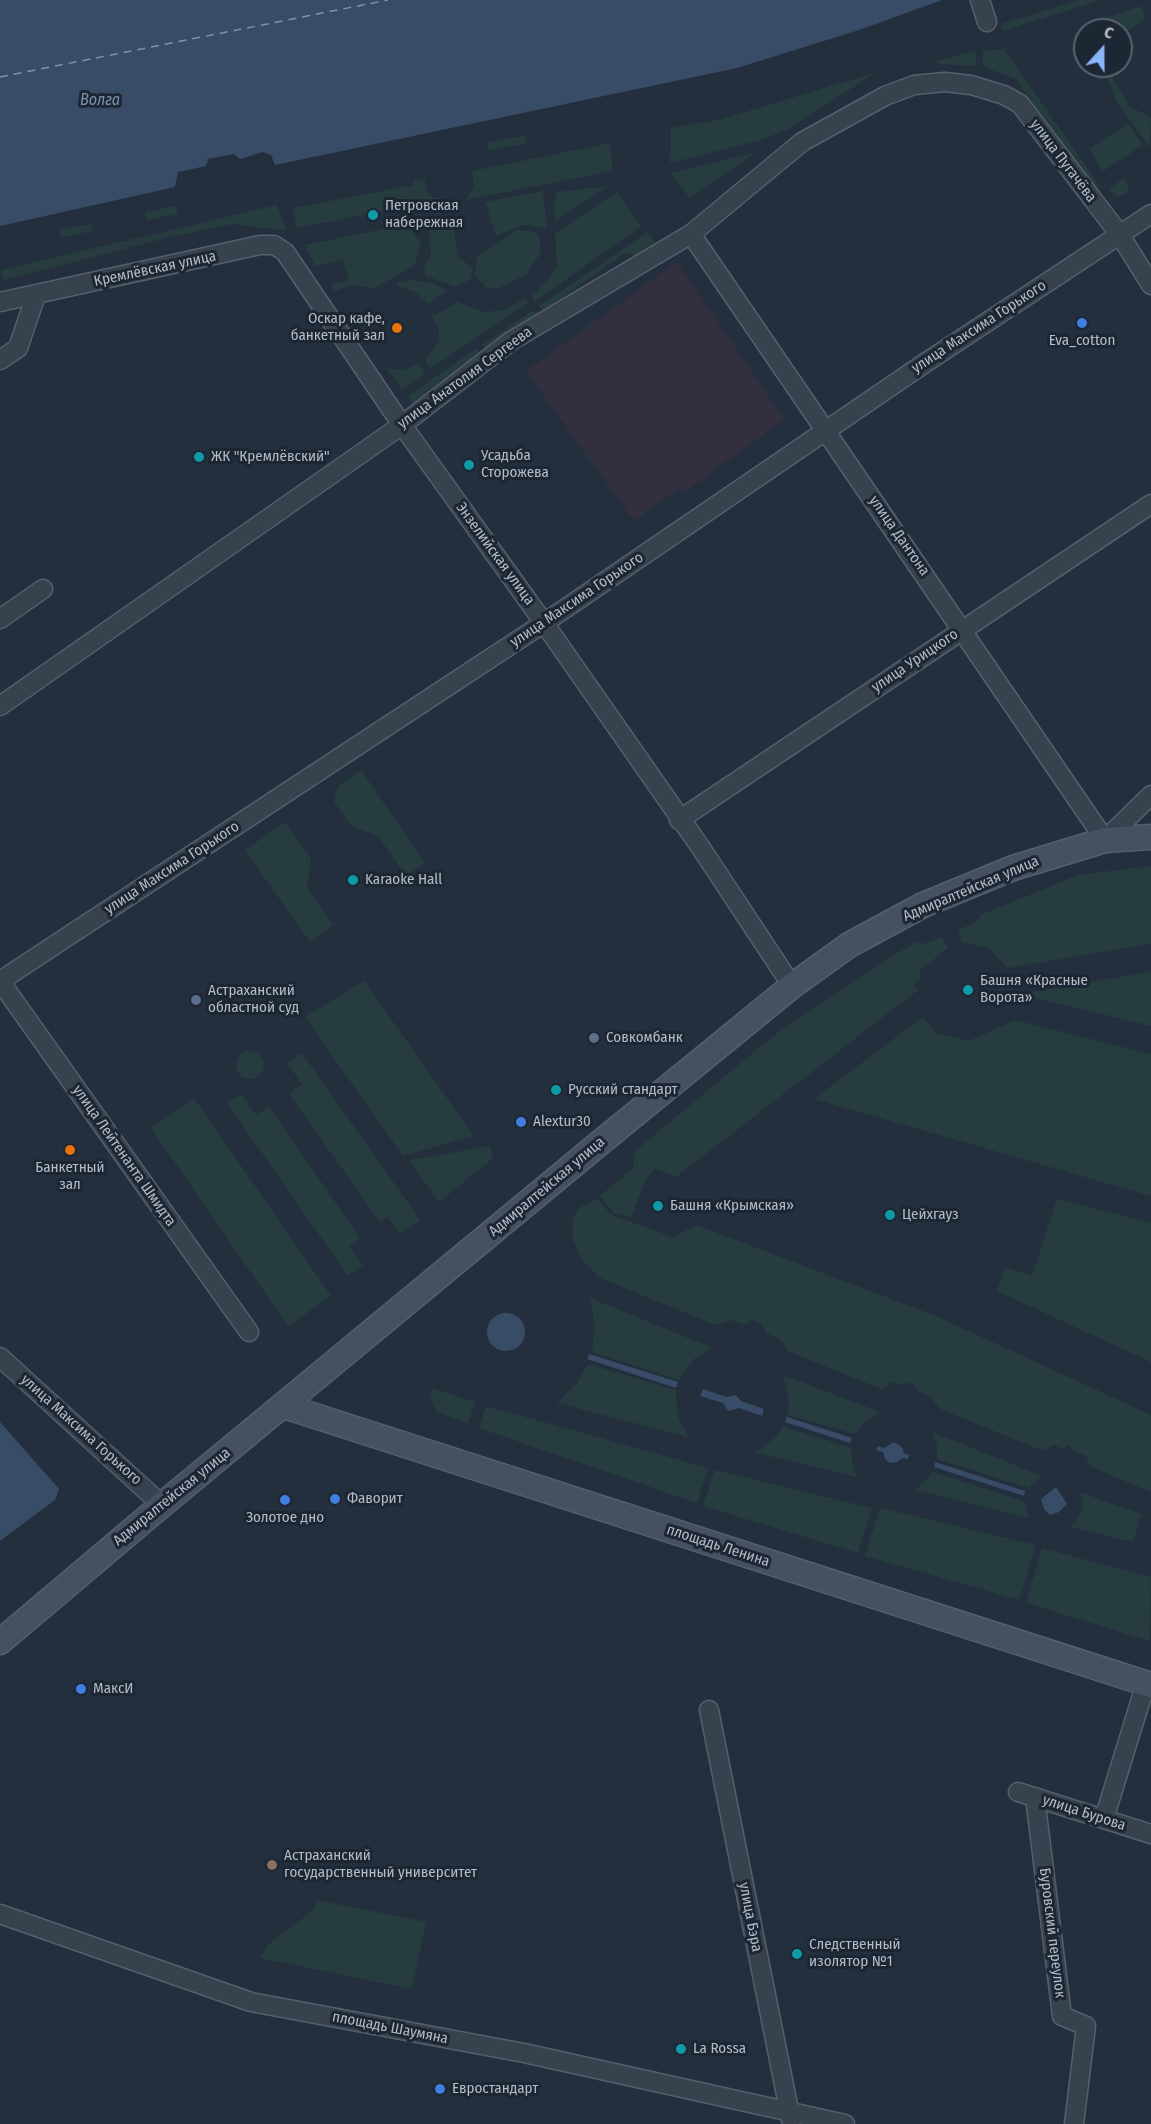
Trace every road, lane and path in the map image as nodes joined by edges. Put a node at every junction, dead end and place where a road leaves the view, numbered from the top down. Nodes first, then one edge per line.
1 (980, 0) edge
2 (987, 22) dead end
3 (945, 82) joint
4 (1151, 214) edge
5 (691, 234) junction
6 (1120, 236) junction
7 (274, 245) joint
8 (1151, 285) edge
9 (36, 295) junction
10 (0, 303) edge
11 (0, 360) edge
12 (402, 425) junction
13 (826, 430) junction
14 (1151, 504) edge
15 (43, 589) dead end
16 (0, 619) edge
17 (544, 622) junction
18 (963, 629) junction
19 (0, 706) edge
20 (1151, 795) edge
21 (679, 820) junction
22 (1146, 836) edge
23 (1105, 840) junction
24 (0, 981) edge
25 (792, 986) junction
26 (249, 1332) dead end
27 (0, 1357) edge
28 (284, 1406) junction
29 (162, 1505) junction
30 (0, 1642) edge
31 (1149, 1684) edge
32 (709, 1710) dead end
33 (1026, 1795) joint
34 (1104, 1820) junction
35 (1151, 1834) edge
36 (0, 1914) edge
37 (790, 2118) edge
38 (845, 2124) edge
39 (1074, 2124) edge

1 - 2 street
3 - 5 street, улица Анатолия Сергеева
3 - 6 street, улица Пугачёва
4 - 6 street, улица Максима Горького
5 - 12 street, улица Анатолия Сергеева
5 - 13 street, улица Дантона
6 - 8 street, улица Пугачёва
6 - 13 street, улица Максима Горького
7 - 9 street, Кремлёвская улица
7 - 12 street, Энзелийская улица
9 - 10 street, Кремлёвская улица
9 - 11 street
12 - 17 street, Энзелийская улица
12 - 19 street, улица Анатолия Сергеева
13 - 17 street, улица Максима Горького
13 - 18 street, улица Дантона
14 - 18 street, улица Урицкого
15 - 16 street
17 - 21 street, Энзелийская улица
17 - 24 street, улица Максима Горького
18 - 21 street, улица Урицкого
18 - 23 street, улица Дантона
20 - 23 street
21 - 25 street, Энзелийская улица
22 - 23 main road, Адмиралтейская улица
23 - 25 main road, Адмиралтейская улица
24 - 26 street, улица Лейтенанта Шмидта
25 - 28 main road, Адмиралтейская улица
27 - 29 street, улица Максима Горького
28 - 29 main road, Адмиралтейская улица
28 - 31 main road, площадь Ленина
29 - 30 main road, Адмиралтейская улица
31 - 34 street
32 - 37 street, улица Бэра
33 - 34 street, улица Бурова
33 - 39 street, Буровский переулок
34 - 35 street, улица Бурова
36 - 37 street, площадь Шаумяна
37 - 38 street, площадь Шаумяна

